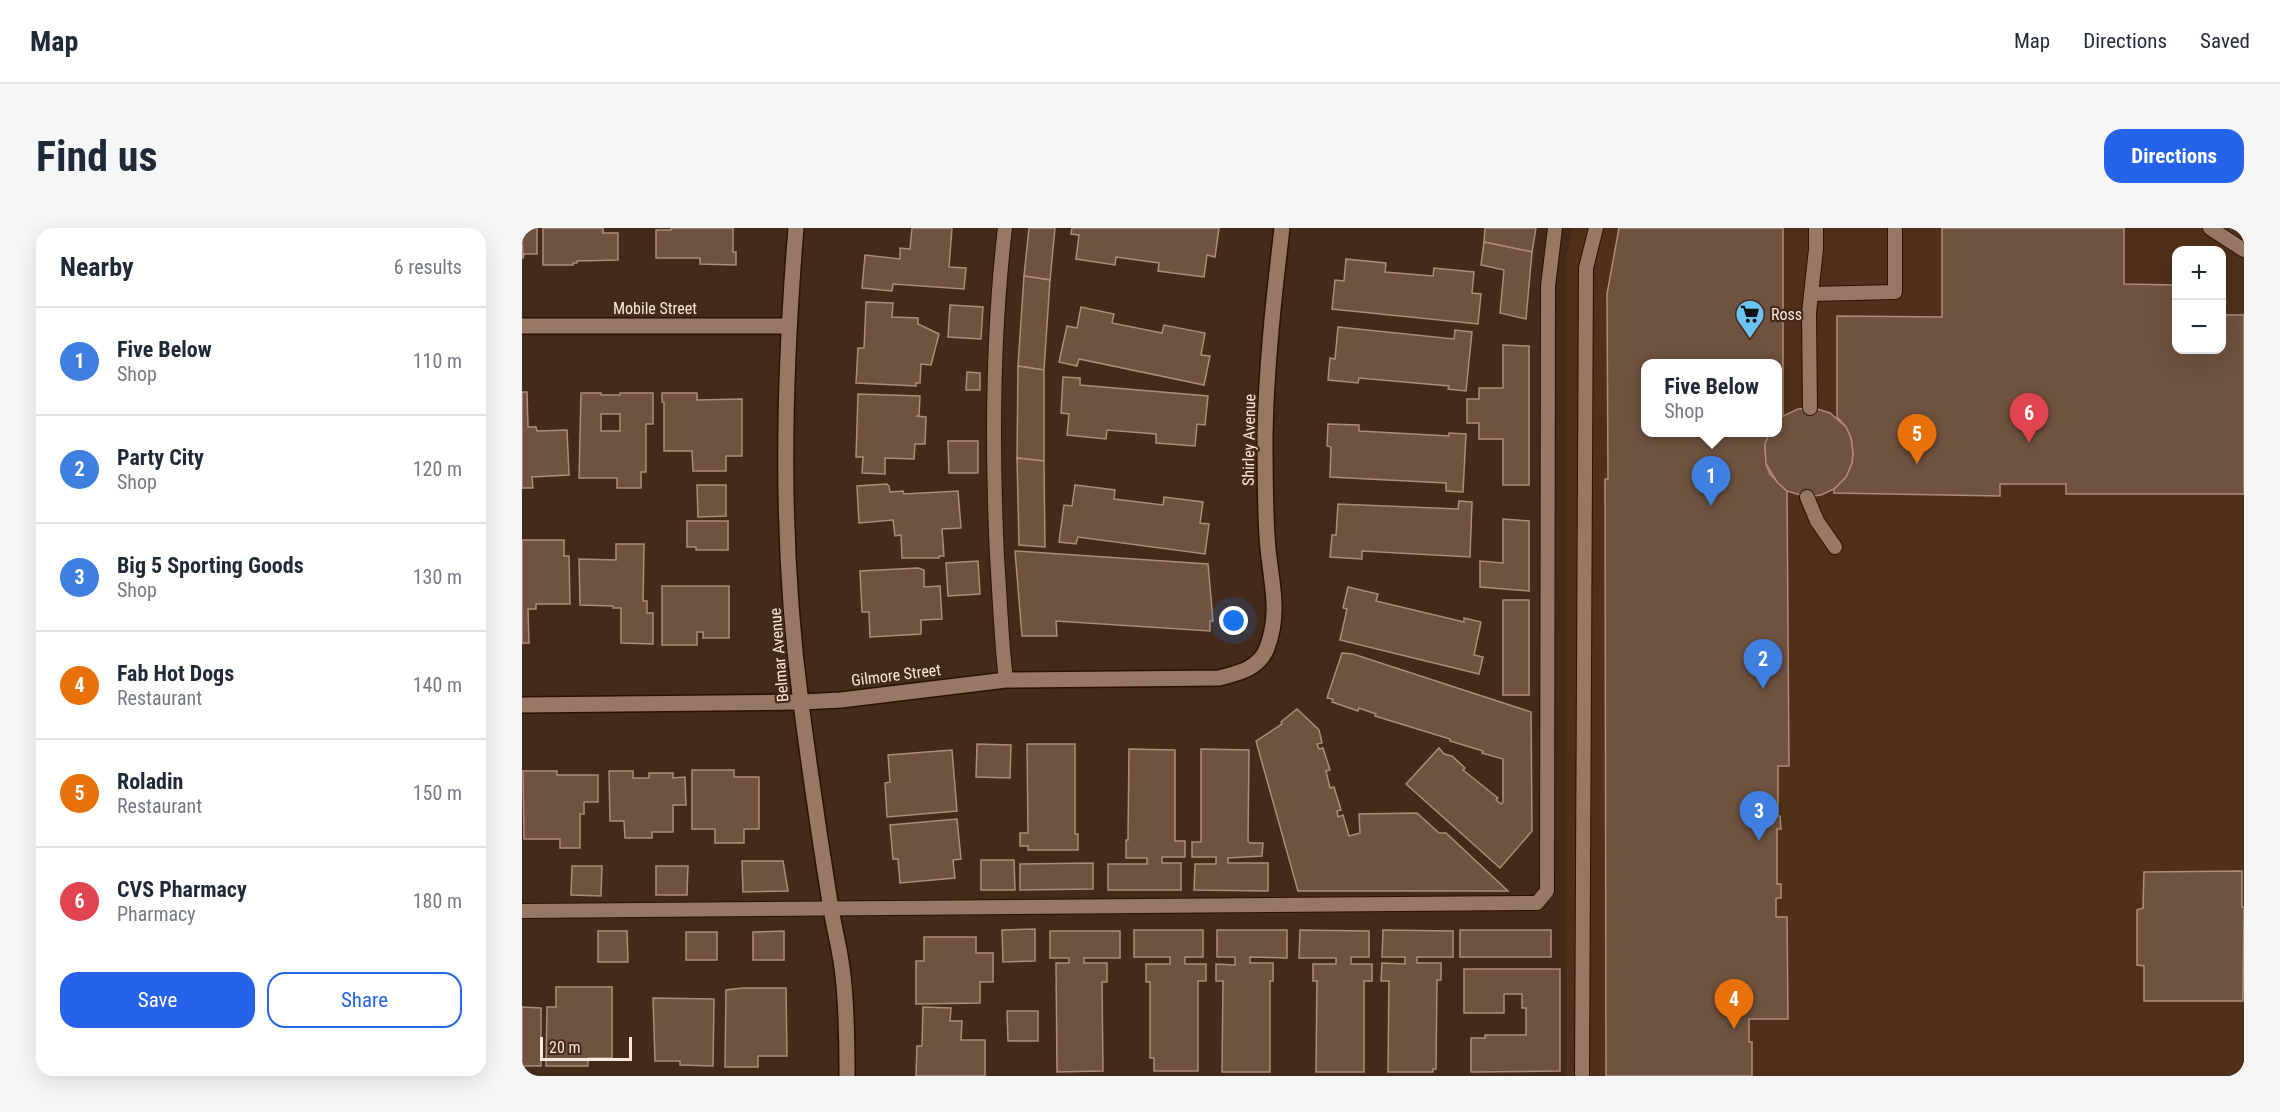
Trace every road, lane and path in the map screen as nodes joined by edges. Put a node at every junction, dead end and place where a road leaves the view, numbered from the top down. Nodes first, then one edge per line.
1 (796, 228) edge
2 (1005, 228) edge
3 (1282, 228) edge
4 (1555, 228) edge
5 (1596, 228) edge
6 (1816, 228) edge
7 (1895, 228) edge
8 (2210, 228) edge
9 (2244, 250) edge
10 (1811, 294) junction
11 (522, 326) edge
12 (788, 326) junction
13 (1810, 408) dead end
14 (1807, 496) dead end
15 (1835, 548) dead end
16 (1266, 652) joint
17 (1006, 680) junction
18 (801, 702) junction
19 (522, 705) edge
20 (831, 910) junction
21 (522, 911) edge
22 (847, 1076) edge
23 (1582, 1076) edge

1 - 12 street, Belmar Avenue
2 - 17 lane
3 - 16 street, Shirley Avenue
4 - 20 lane
5 - 23 lane
6 - 10 lane
7 - 10 lane
8 - 9 lane
10 - 13 lane
11 - 12 street, Mobile Street
12 - 18 street, Belmar Avenue
14 - 15 lane
16 - 17 street, Gilmore Street
17 - 18 street, Gilmore Street
18 - 19 street, Gilmore Street
18 - 20 street, Belmar Avenue
20 - 21 lane
20 - 22 street, Belmar Avenue

